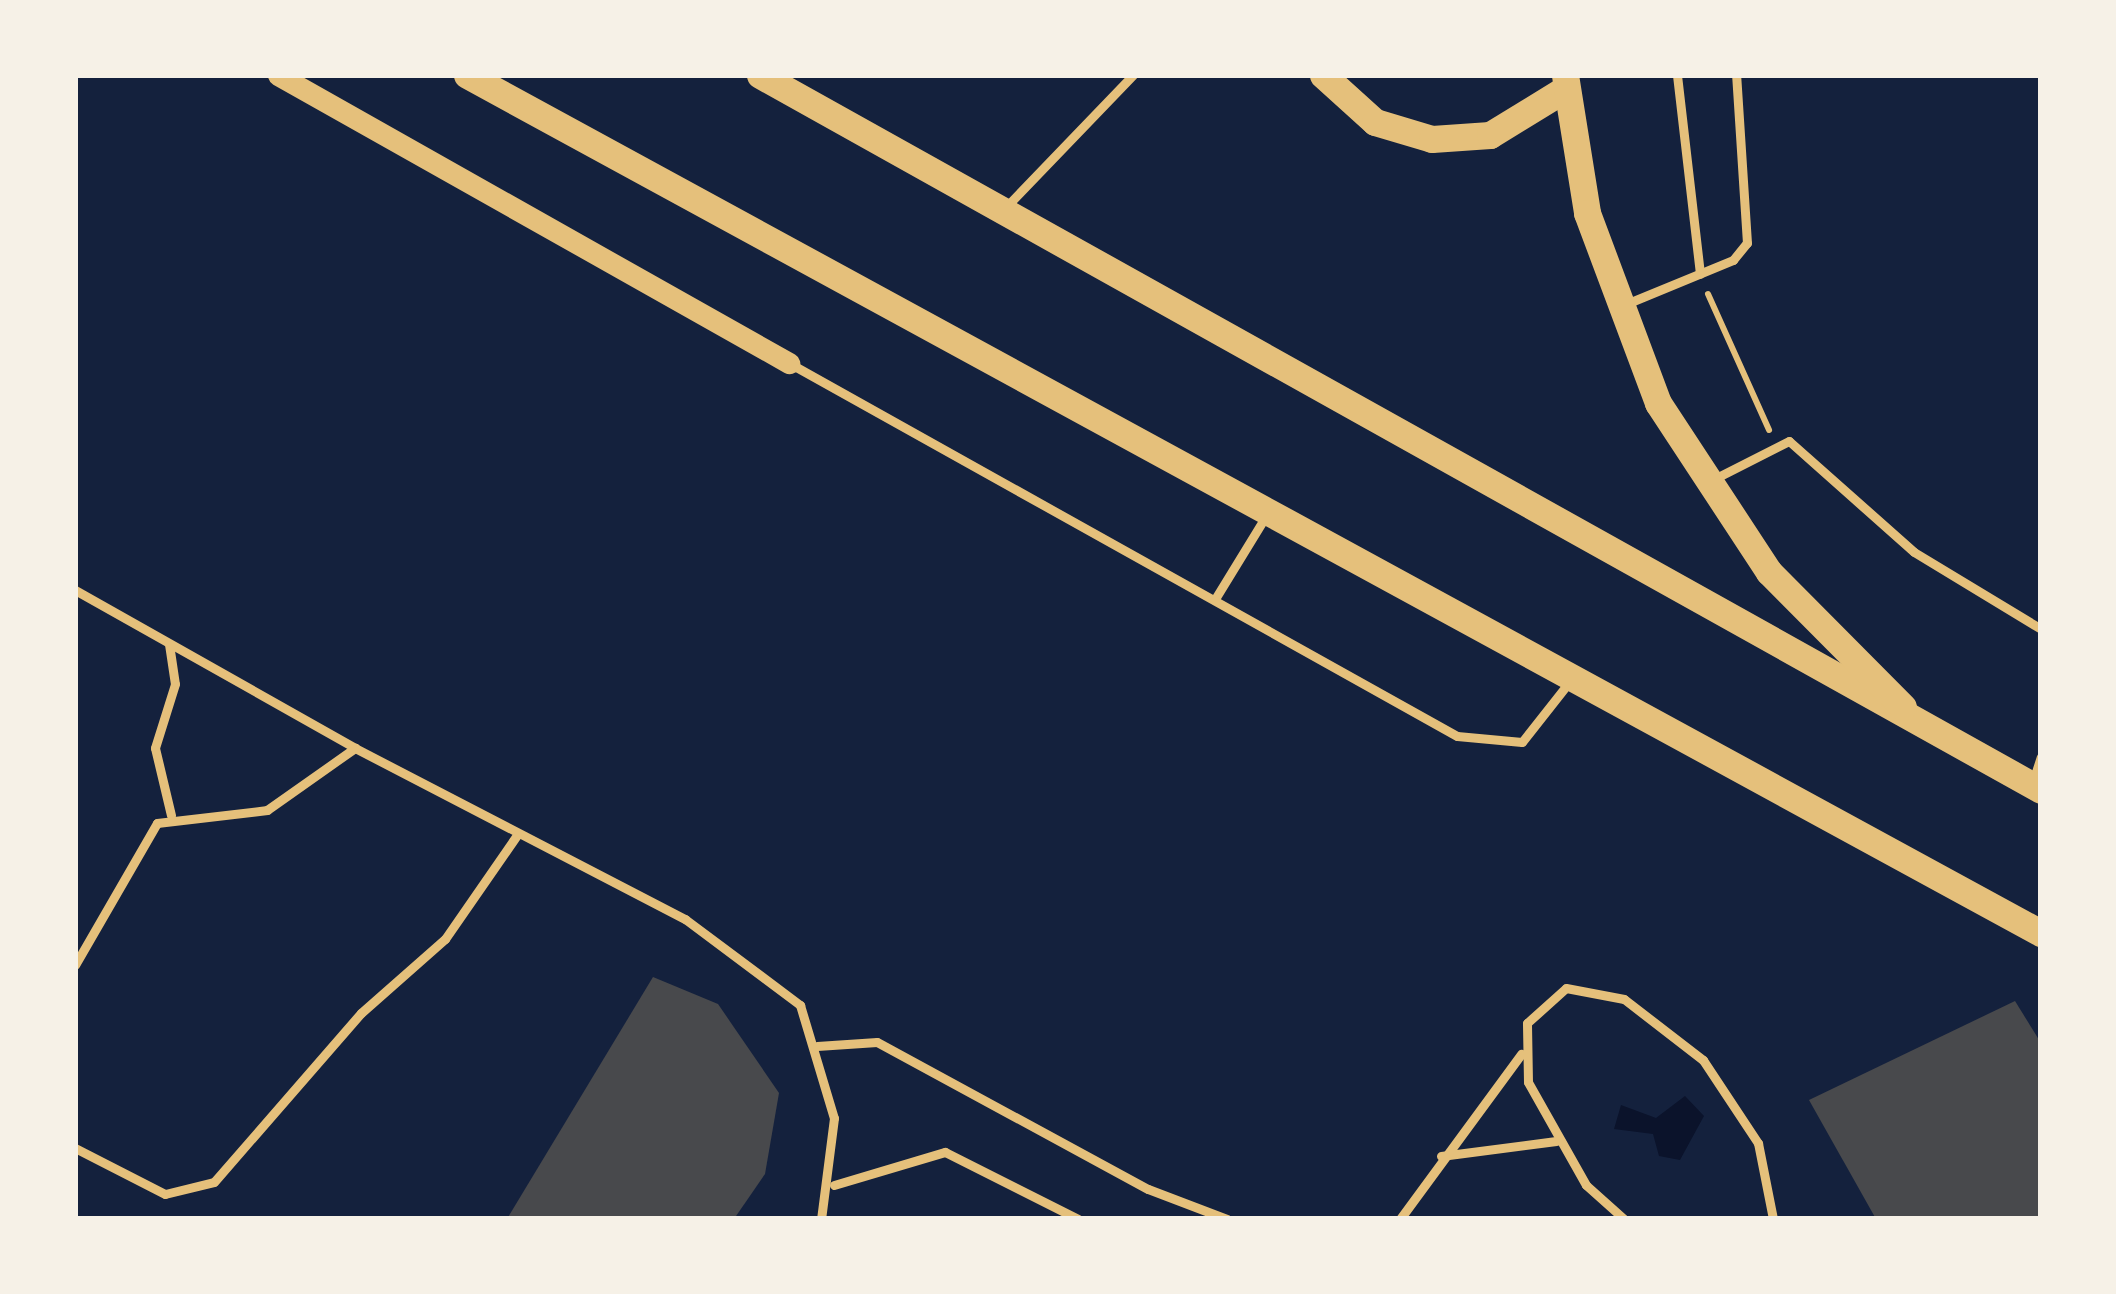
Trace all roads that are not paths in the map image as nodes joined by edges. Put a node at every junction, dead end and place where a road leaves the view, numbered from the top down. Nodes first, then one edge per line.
1 (278, 75) edge
2 (467, 75) edge
3 (760, 75) edge
4 (1133, 75) edge
5 (1323, 75) edge
6 (1677, 75) edge
7 (1736, 75) edge
8 (1565, 82) edge
9 (1002, 211) junction
10 (1700, 274) junction
11 (1615, 308) junction
12 (789, 363) joint
13 (1706, 484) junction
14 (1267, 514) junction
15 (75, 590) edge
16 (1215, 598) junction
17 (2041, 629) edge
18 (170, 644) junction
19 (1570, 681) junction
20 (1927, 732) junction
21 (355, 748) junction
22 (2041, 757) edge
23 (2036, 788) edge
24 (171, 815) junction
25 (517, 835) junction
26 (2041, 933) edge
27 (75, 965) edge
28 (817, 1046) junction
29 (1521, 1054) junction
30 (1556, 1141) junction
31 (75, 1148) edge
32 (1436, 1158) junction
33 (834, 1185) junction
34 (821, 1219) edge
35 (1078, 1219) edge
36 (1226, 1219) edge
37 (1400, 1219) edge
38 (1624, 1219) edge
39 (1773, 1219) edge

1 - 12 street
2 - 14 main road
3 - 9 main road
4 - 9 lane
5 - 8 main road
6 - 10 lane
7 - 10 lane
8 - 11 main road
9 - 20 main road
10 - 11 lane
11 - 13 main road
12 - 16 lane
13 - 17 lane
13 - 20 main road
14 - 16 lane
14 - 19 main road
15 - 18 lane
16 - 19 lane
18 - 21 lane
18 - 24 lane
19 - 26 main road
20 - 23 main road
21 - 24 lane
21 - 25 lane
22 - 23 lane
24 - 27 lane
25 - 28 lane
25 - 31 lane
28 - 33 lane
28 - 36 lane
29 - 30 lane
29 - 32 lane
29 - 39 lane
30 - 32 lane
30 - 38 lane
32 - 37 lane
33 - 34 lane
33 - 35 lane

